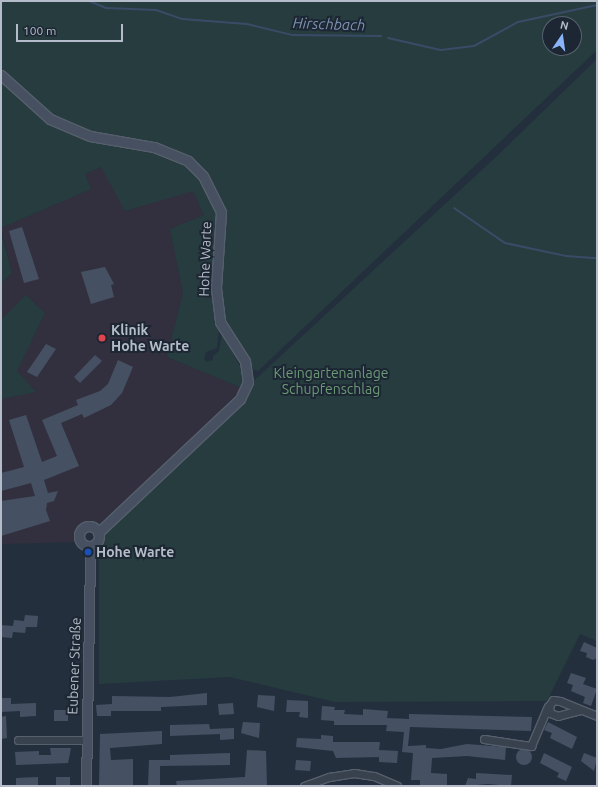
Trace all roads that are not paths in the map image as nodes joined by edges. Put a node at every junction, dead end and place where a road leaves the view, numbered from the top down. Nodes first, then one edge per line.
1 (1, 75) edge
2 (98, 532) junction
3 (90, 546) junction
4 (549, 706) junction
5 (580, 710) junction
6 (597, 716) edge
7 (484, 739) dead end
8 (18, 740) dead end
9 (86, 740) junction
10 (86, 786) edge
11 (304, 786) edge
12 (397, 786) edge

1 - 2 street, Hohe Warte
2 - 3 street, Hohe Warte
2 - 3 street
3 - 9 street, Eubener Straße
4 - 5 street
4 - 5 street
4 - 7 street
5 - 6 street
8 - 9 street
9 - 10 street, Eubener Straße
11 - 12 street

